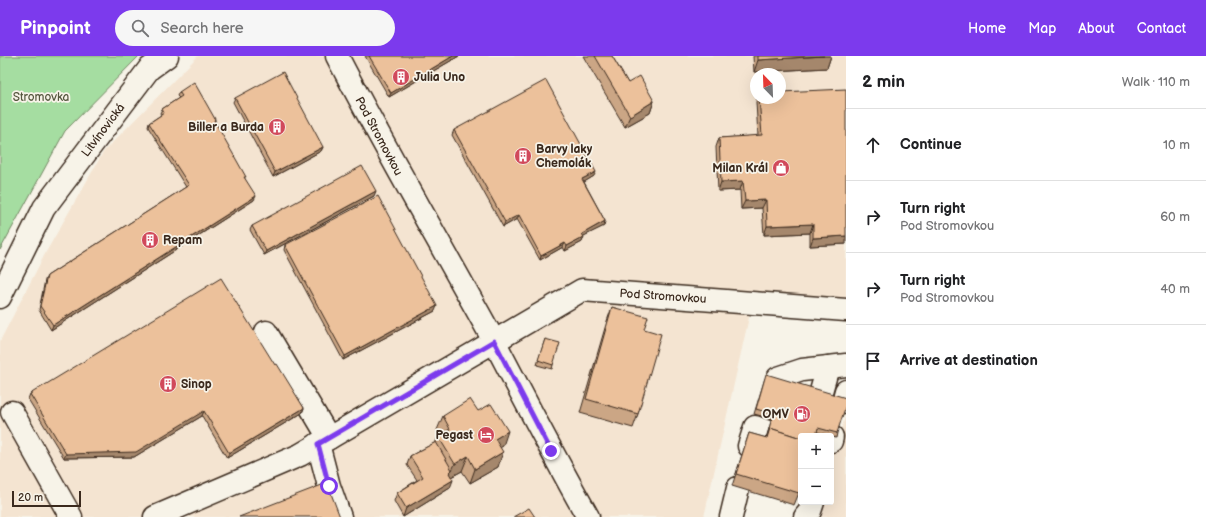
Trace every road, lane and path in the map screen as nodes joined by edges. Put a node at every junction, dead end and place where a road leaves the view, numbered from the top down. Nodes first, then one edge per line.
1 (167, 56) edge
2 (337, 56) edge
3 (0, 297) edge
4 (846, 310) edge
5 (266, 332) dead end
6 (494, 341) junction
7 (837, 366) edge
8 (792, 380) edge
9 (820, 395) edge
10 (12, 412) dead end
11 (316, 446) junction
12 (738, 488) edge
13 (812, 505) edge
14 (70, 517) edge
15 (155, 517) edge
16 (340, 517) edge
17 (588, 517) edge
18 (731, 517) edge
19 (805, 517) edge

1 - 3 street, Litvínovická
2 - 6 street, Pod Stromovkou
4 - 6 street, Pod Stromovkou
5 - 11 street
6 - 11 street, Pod Stromovkou
6 - 17 street, Pod Stromovkou
7 - 8 street
7 - 9 street
10 - 14 street
11 - 15 street, Pod Stromovkou
11 - 16 street
12 - 18 street
13 - 19 street

